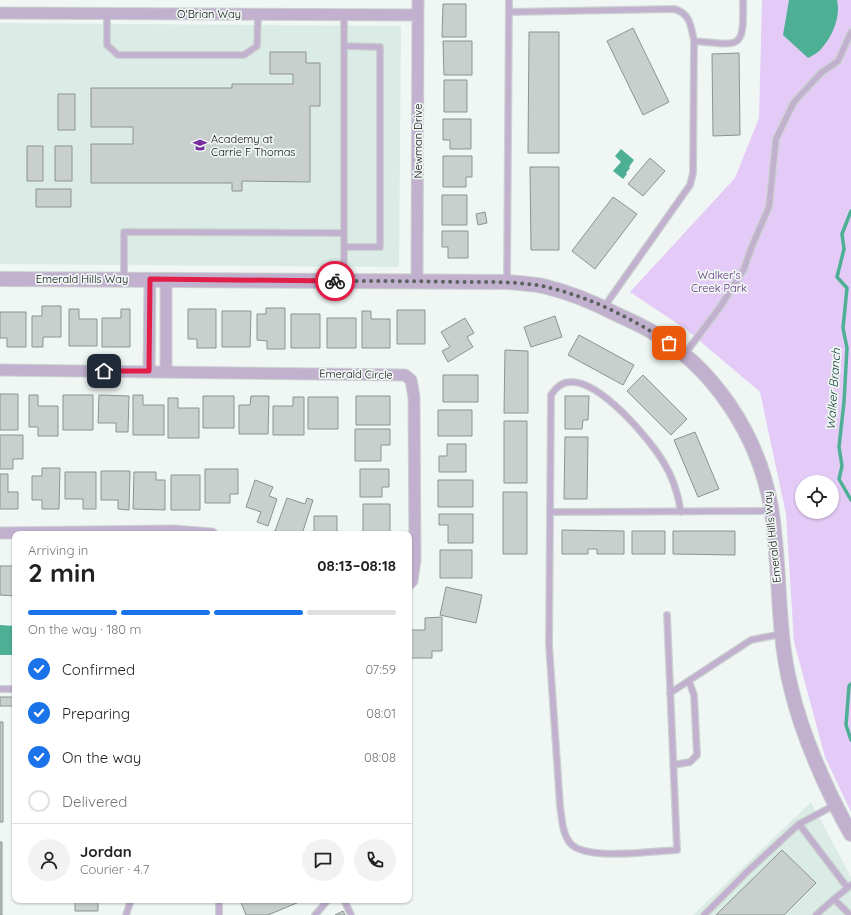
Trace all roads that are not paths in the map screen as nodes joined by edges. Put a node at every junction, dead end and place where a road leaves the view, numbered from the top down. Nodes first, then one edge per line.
1 (418, 0) edge
2 (509, 0) edge
3 (743, 0) edge
4 (509, 12) junction
5 (0, 13) edge
6 (108, 14) junction
7 (258, 15) junction
8 (344, 15) junction
9 (418, 16) junction
10 (851, 32) edge
11 (694, 41) junction
12 (344, 46) junction
13 (344, 233) junction
14 (344, 246) junction
15 (0, 278) edge
16 (124, 279) junction
17 (150, 279) junction
18 (166, 279) junction
19 (344, 281) junction
20 (418, 281) junction
21 (507, 282) junction
22 (604, 308) junction
23 (684, 355) junction
24 (0, 370) edge
25 (149, 371) junction
26 (166, 371) junction
27 (771, 511) junction
28 (550, 512) junction
29 (681, 512) junction
30 (116, 531) edge
31 (184, 531) edge
32 (0, 533) edge
33 (12, 533) edge
34 (412, 581) edge
35 (666, 615) dead end
36 (782, 634) junction
37 (689, 681) junction
38 (0, 689) edge
39 (12, 689) edge
40 (670, 693) junction
41 (673, 765) junction
42 (836, 804) junction
43 (799, 824) junction
44 (851, 834) edge
45 (849, 886) edge
46 (834, 899) junction
47 (130, 903) edge
48 (220, 903) edge
49 (325, 903) edge
50 (345, 903) edge
51 (126, 915) edge
52 (219, 915) edge
53 (315, 915) edge
54 (351, 915) edge
55 (704, 915) edge
56 (816, 915) edge
57 (850, 915) edge

1 - 9 street, Newman Drive
2 - 4 lane
3 - 11 lane
4 - 11 lane
4 - 21 lane
5 - 6 street, O'Brian Way
6 - 7 street, O'Brian Way
6 - 7 lane
7 - 8 street, O'Brian Way
8 - 9 street, O'Brian Way
8 - 12 lane
9 - 20 street, Newman Drive
10 - 23 lane
11 - 22 lane
12 - 13 lane
12 - 14 lane
13 - 14 lane
13 - 16 lane
14 - 19 lane
15 - 16 street, Emerald Hills Way
16 - 17 street, Emerald Hills Way
17 - 18 street, Emerald Hills Way
17 - 25 street
18 - 19 street, Emerald Hills Way
18 - 26 street
19 - 20 street, Emerald Hills Way
20 - 21 street, Emerald Hills Way
21 - 22 street, Emerald Hills Way
22 - 23 street, Emerald Hills Way
23 - 27 street, Emerald Hills Way
24 - 25 street, Emerald Circle
25 - 26 street, Emerald Circle
26 - 34 street, Emerald Circle
27 - 29 lane
27 - 36 street, Emerald Hills Way
28 - 29 lane
28 - 29 lane
28 - 41 lane
30 - 31 street
32 - 33 street
35 - 40 lane
36 - 37 lane
36 - 42 street, Emerald Hills Way
37 - 40 lane
37 - 41 lane
38 - 39 lane
40 - 41 lane
42 - 43 lane
42 - 44 street, Emerald Hills Way
43 - 45 lane
43 - 55 lane
45 - 46 lane
46 - 56 lane
46 - 57 lane
47 - 51 lane
48 - 52 lane
49 - 53 lane
50 - 54 lane

